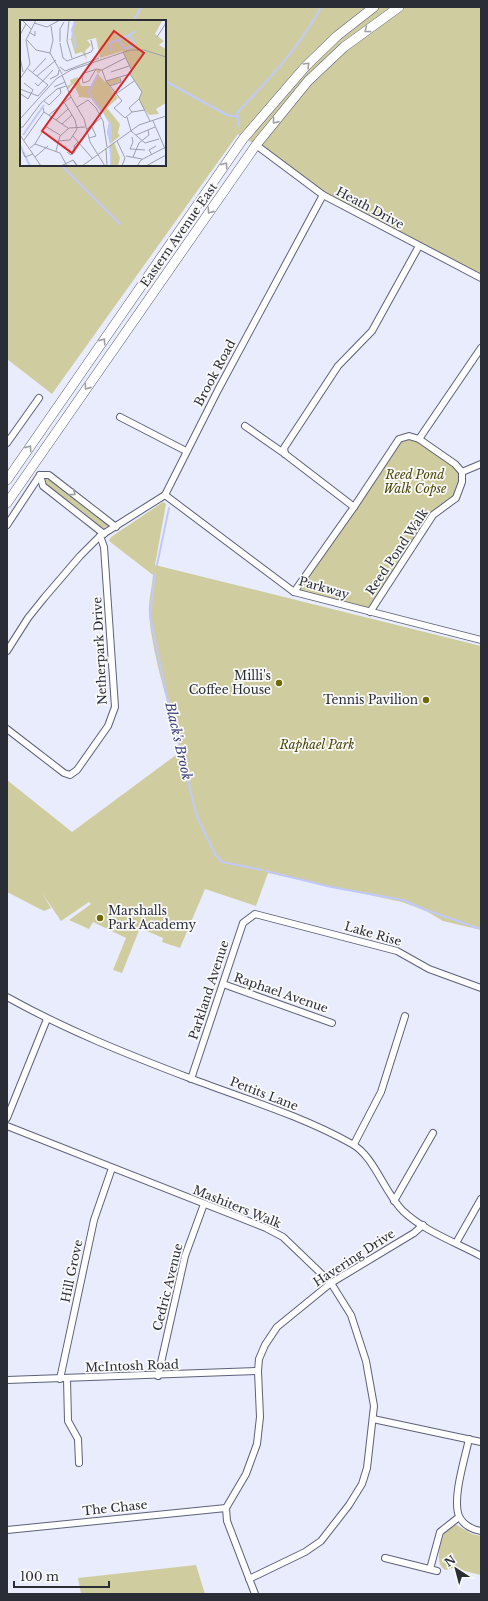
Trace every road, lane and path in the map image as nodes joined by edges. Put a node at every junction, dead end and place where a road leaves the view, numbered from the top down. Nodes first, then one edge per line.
1 (374, 7) edge
2 (399, 7) edge
3 (256, 145) junction
4 (323, 195) junction
5 (419, 246) junction
6 (481, 278) edge
7 (481, 348) edge
8 (39, 398) dead end
9 (120, 417) dead end
10 (245, 426) dead end
11 (419, 439) junction
12 (7, 444) edge
13 (186, 451) junction
14 (285, 454) junction
15 (481, 464) edge
16 (30, 469) junction
17 (462, 472) junction
18 (40, 475) junction
19 (7, 480) edge
20 (164, 495) junction
21 (7, 503) edge
22 (354, 507) junction
23 (7, 525) edge
24 (116, 527) junction
25 (102, 535) junction
26 (294, 592) junction
27 (370, 612) junction
28 (481, 640) edge
29 (7, 651) edge
30 (7, 729) edge
31 (255, 914) joint
32 (223, 984) junction
33 (481, 988) edge
34 (7, 998) edge
35 (406, 1016) dead end
36 (47, 1019) junction
37 (332, 1023) dead end
38 (192, 1079) junction
39 (7, 1118) edge
40 (7, 1126) edge
41 (432, 1133) dead end
42 (354, 1144) junction
43 (112, 1168) junction
44 (481, 1199) edge
45 (394, 1201) junction
46 (204, 1204) junction
47 (422, 1225) junction
48 (456, 1244) junction
49 (481, 1256) edge
50 (331, 1284) junction
51 (258, 1371) junction
52 (158, 1376) junction
53 (60, 1379) junction
54 (67, 1379) junction
55 (7, 1380) edge
56 (373, 1419) junction
57 (468, 1439) junction
58 (481, 1442) edge
59 (79, 1463) dead end
60 (226, 1508) junction
61 (459, 1517) junction
62 (7, 1530) edge
63 (481, 1531) edge
64 (384, 1558) dead end
65 (430, 1569) junction
66 (437, 1571) dead end
67 (249, 1579) junction
68 (255, 1594) edge

19 -> 1 highway, Eastern Avenue East
2 -> 3 highway, Eastern Avenue East
3 - 4 street, Heath Drive
3 -> 16 highway, Eastern Avenue East
4 - 5 street, Heath Drive
4 - 13 street, Brook Road
5 - 6 street, Heath Drive
5 - 14 street
7 - 11 street
8 - 12 street
9 - 13 street
10 - 14 street
11 - 17 street
11 - 22 street
13 - 20 street, Brook Road
14 - 22 street
15 - 17 street
16 - 18 street
16 - 21 highway, Eastern Avenue East
17 - 27 street, Reed Pond Walk
18 - 23 street
18 -> 24 street
18 - 25 street
20 - 24 street, Brook Road
20 - 26 street, Parkway
22 - 26 street
24 - 25 street, Brook Road
25 - 29 street, Brook Road
25 - 30 street, Netherpark Drive
26 - 27 street, Parkway
27 - 28 street, Parkway
31 - 32 street, Parkland Avenue
31 - 33 street, Lake Rise
32 - 37 street, Raphael Avenue
32 - 38 street, Parkland Avenue
34 - 36 street, Pettits Lane
35 - 42 street
36 - 38 street, Pettits Lane
36 - 39 street
38 - 42 street, Pettits Lane
40 - 43 street, Mashiters Walk
41 - 45 street
42 - 45 street, Pettits Lane
43 - 46 street, Mashiters Walk
43 - 53 street, Hill Grove
44 - 48 street
45 - 47 street, Pettits Lane
46 - 50 street, Mashiters Walk
46 - 52 street, Cedric Avenue
47 - 48 street, Pettits Lane
47 - 50 street, Havering Drive
48 - 49 street, Pettits Lane
50 - 51 street, Havering Drive
50 - 56 street, Mashiters Walk
51 - 52 street, McIntosh Road
51 - 60 street, Havering Drive
52 - 54 street, McIntosh Road
53 - 54 street, McIntosh Road
53 - 55 street, McIntosh Road
54 - 59 street
56 - 57 street
56 - 67 street, Mashiters Walk
57 - 58 street
57 - 61 street
60 - 62 street, The Chase
60 - 67 street
61 - 63 street
61 - 65 street
64 - 65 street
65 - 66 street
67 - 68 street

